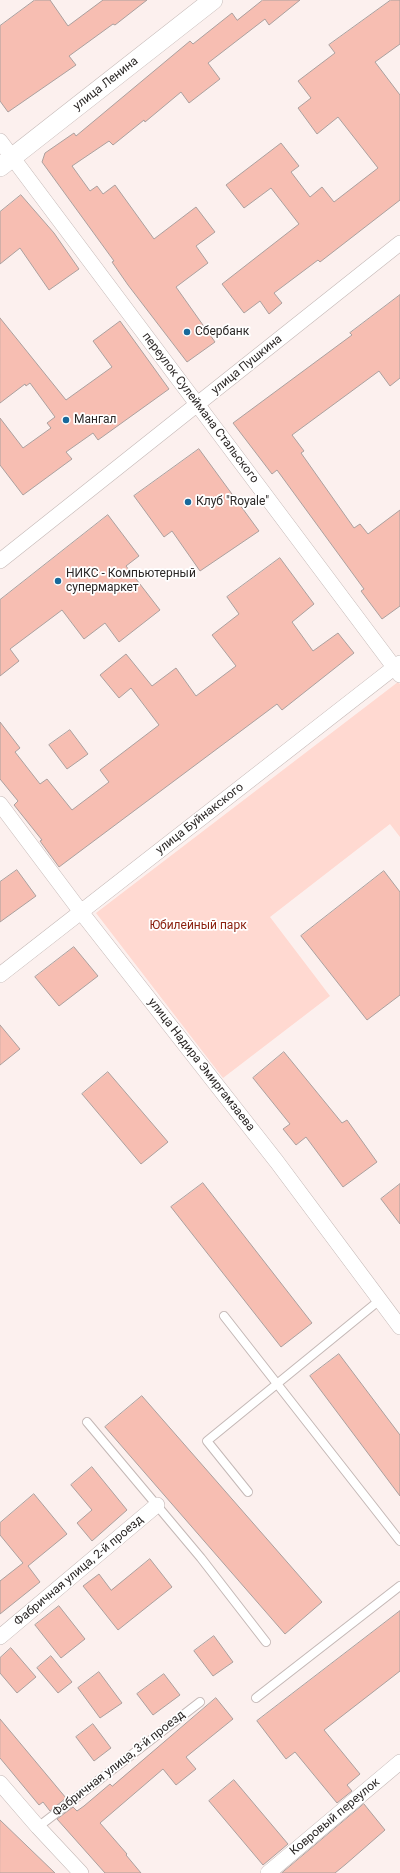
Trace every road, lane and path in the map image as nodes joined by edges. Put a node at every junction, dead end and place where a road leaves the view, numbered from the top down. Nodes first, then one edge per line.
1 (213, 0) edge
2 (0, 141) edge
3 (6, 163) edge
4 (400, 243) edge
5 (197, 405) junction
6 (0, 561) edge
7 (398, 669) edge
8 (0, 804) edge
9 (82, 912) junction
10 (0, 975) edge
11 (381, 1299) junction
12 (224, 1316) dead end
13 (400, 1327) edge
14 (277, 1383) junction
15 (86, 1422) dead end
16 (248, 1492) dead end
17 (157, 1505) junction
18 (400, 1541) edge
19 (400, 1586) edge
20 (0, 1637) edge
21 (266, 1642) dead end
22 (256, 1698) dead end
23 (200, 1702) dead end
24 (400, 1762) edge
25 (0, 1783) edge
26 (38, 1827) junction
27 (81, 1873) edge
28 (268, 1873) edge

1 - 3 street, улица Ленина
2 - 3 street, переулок Сулеймана Стальского
3 - 5 street, переулок Сулеймана Стальского
4 - 5 street, улица Пушкина
5 - 6 street, улица Пушкина
5 - 7 street, переулок Сулеймана Стальского
7 - 9 street, улица Буйнакского
8 - 9 street, улица Надира Эмиргамзаева
9 - 10 street, улица Буйнакского
9 - 11 street, улица Надира Эмиргамзаева
11 - 13 street, улица Надира Эмиргамзаева
11 - 14 lane
12 - 14 lane
14 - 16 lane
14 - 18 lane
15 - 17 lane
17 - 20 street, Фабричная улица, 2-й проезд
17 - 21 lane
19 - 22 lane
23 - 26 lane, Фабричная улица, 3-й проезд
24 - 28 street, Ковровый переулок
25 - 26 street
26 - 27 street

